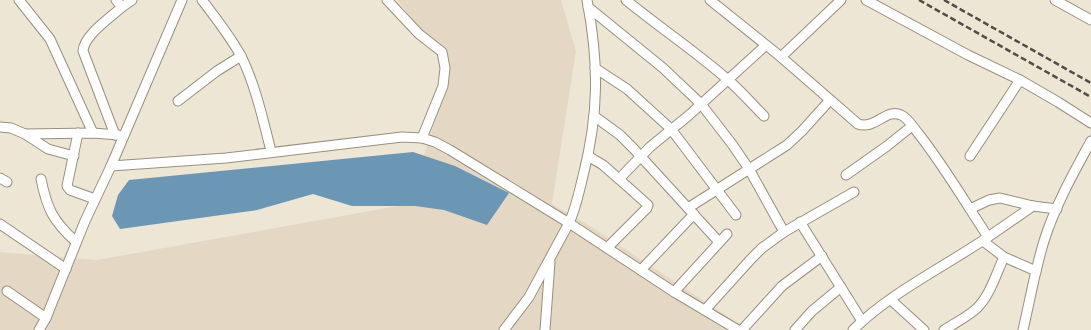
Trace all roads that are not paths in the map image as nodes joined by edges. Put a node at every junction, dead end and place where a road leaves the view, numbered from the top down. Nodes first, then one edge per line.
1 (20, 0) edge
2 (132, 0) edge
3 (182, 0) edge
4 (202, 0) edge
5 (387, 0) edge
6 (626, 0) edge
7 (710, 0) edge
8 (841, 0) edge
9 (866, 0) edge
10 (1055, 0) edge
11 (119, 4) edge
12 (588, 4) edge
13 (1091, 20) edge
14 (765, 46) junction
15 (241, 56) junction
16 (781, 57) junction
17 (595, 68) junction
18 (728, 80) junction
19 (1020, 80) junction
20 (830, 100) junction
21 (178, 101) dead end
22 (701, 104) junction
23 (594, 116) junction
24 (764, 116) dead end
25 (1091, 123) edge
26 (912, 126) junction
27 (0, 127) edge
28 (671, 129) junction
29 (78, 133) junction
30 (93, 133) junction
31 (25, 134) junction
32 (119, 135) junction
33 (422, 138) junction
34 (1090, 144) edge
35 (270, 147) dead end
36 (74, 156) junction
37 (588, 156) junction
38 (641, 156) junction
39 (970, 156) dead end
40 (111, 166) junction
41 (749, 169) junction
42 (846, 175) dead end
43 (41, 179) dead end
44 (619, 180) junction
45 (717, 190) junction
46 (854, 192) dead end
47 (95, 199) junction
48 (1033, 206) junction
49 (970, 209) junction
50 (1057, 209) junction
51 (691, 211) junction
52 (736, 215) dead end
53 (800, 222) junction
54 (569, 223) junction
55 (0, 224) edge
56 (784, 232) junction
57 (727, 234) dead end
58 (985, 239) junction
59 (76, 242) junction
60 (719, 242) junction
61 (607, 248) junction
62 (822, 256) junction
63 (1004, 256) junction
64 (550, 257) junction
65 (66, 269) junction
66 (641, 270) junction
67 (1036, 271) junction
68 (841, 287) junction
69 (7, 291) dead end
70 (674, 292) junction
71 (891, 300) junction
72 (705, 310) junction
73 (46, 318) junction
74 (862, 321) junction
75 (39, 330) edge
76 (504, 330) edge
77 (545, 330) edge
78 (738, 330) edge
79 (742, 330) edge
80 (795, 330) edge
81 (853, 330) edge
82 (924, 330) edge
83 (944, 330) edge
84 (1023, 330) edge

1 - 30 street
2 - 11 street
3 - 32 street
4 - 15 street
5 - 33 street
6 - 18 street
7 - 14 street
8 - 16 street
9 - 19 street
10 - 13 street
11 - 32 street
12 - 17 street
12 - 22 street
14 - 16 street
14 - 18 street
15 - 21 street
15 - 35 street
16 - 20 street
17 - 23 street
17 - 28 street
18 - 22 street
18 - 24 street
19 - 25 street
19 - 39 street
20 - 26 street
20 - 41 street
22 - 28 street
22 - 41 street
23 - 37 street
23 - 38 street
26 - 42 street
26 - 49 street
27 - 31 street
28 - 38 street
28 - 45 street
29 - 30 street
29 - 31 street
29 - 36 street
30 - 32 street
31 - 36 street
32 - 40 street
33 - 40 street
33 - 54 street
34 - 50 street
36 - 47 street
37 - 44 street
37 - 54 street
38 - 44 street
38 - 51 street
40 - 47 street
41 - 45 street
41 - 56 street
43 - 59 street
44 - 61 street
45 - 51 street
45 - 52 street
46 - 53 street
47 - 59 street
48 - 49 street
48 - 50 street
48 - 58 street
49 - 58 street
50 - 67 street
51 - 60 street
51 - 66 street
53 - 56 street
53 - 62 street
54 - 61 street
54 - 64 street
55 - 65 street
56 - 72 street
57 - 60 street
58 - 63 street
58 - 71 street
59 - 65 street
60 - 70 street
61 - 66 street
62 - 68 street
62 - 79 street
63 - 67 street
63 - 83 street
64 - 76 street
64 - 77 street
65 - 73 street
66 - 70 street
67 - 84 street
68 - 74 street
68 - 80 street
69 - 73 street
70 - 72 street
71 - 74 street
71 - 82 street
72 - 78 street
73 - 75 street
74 - 81 street

